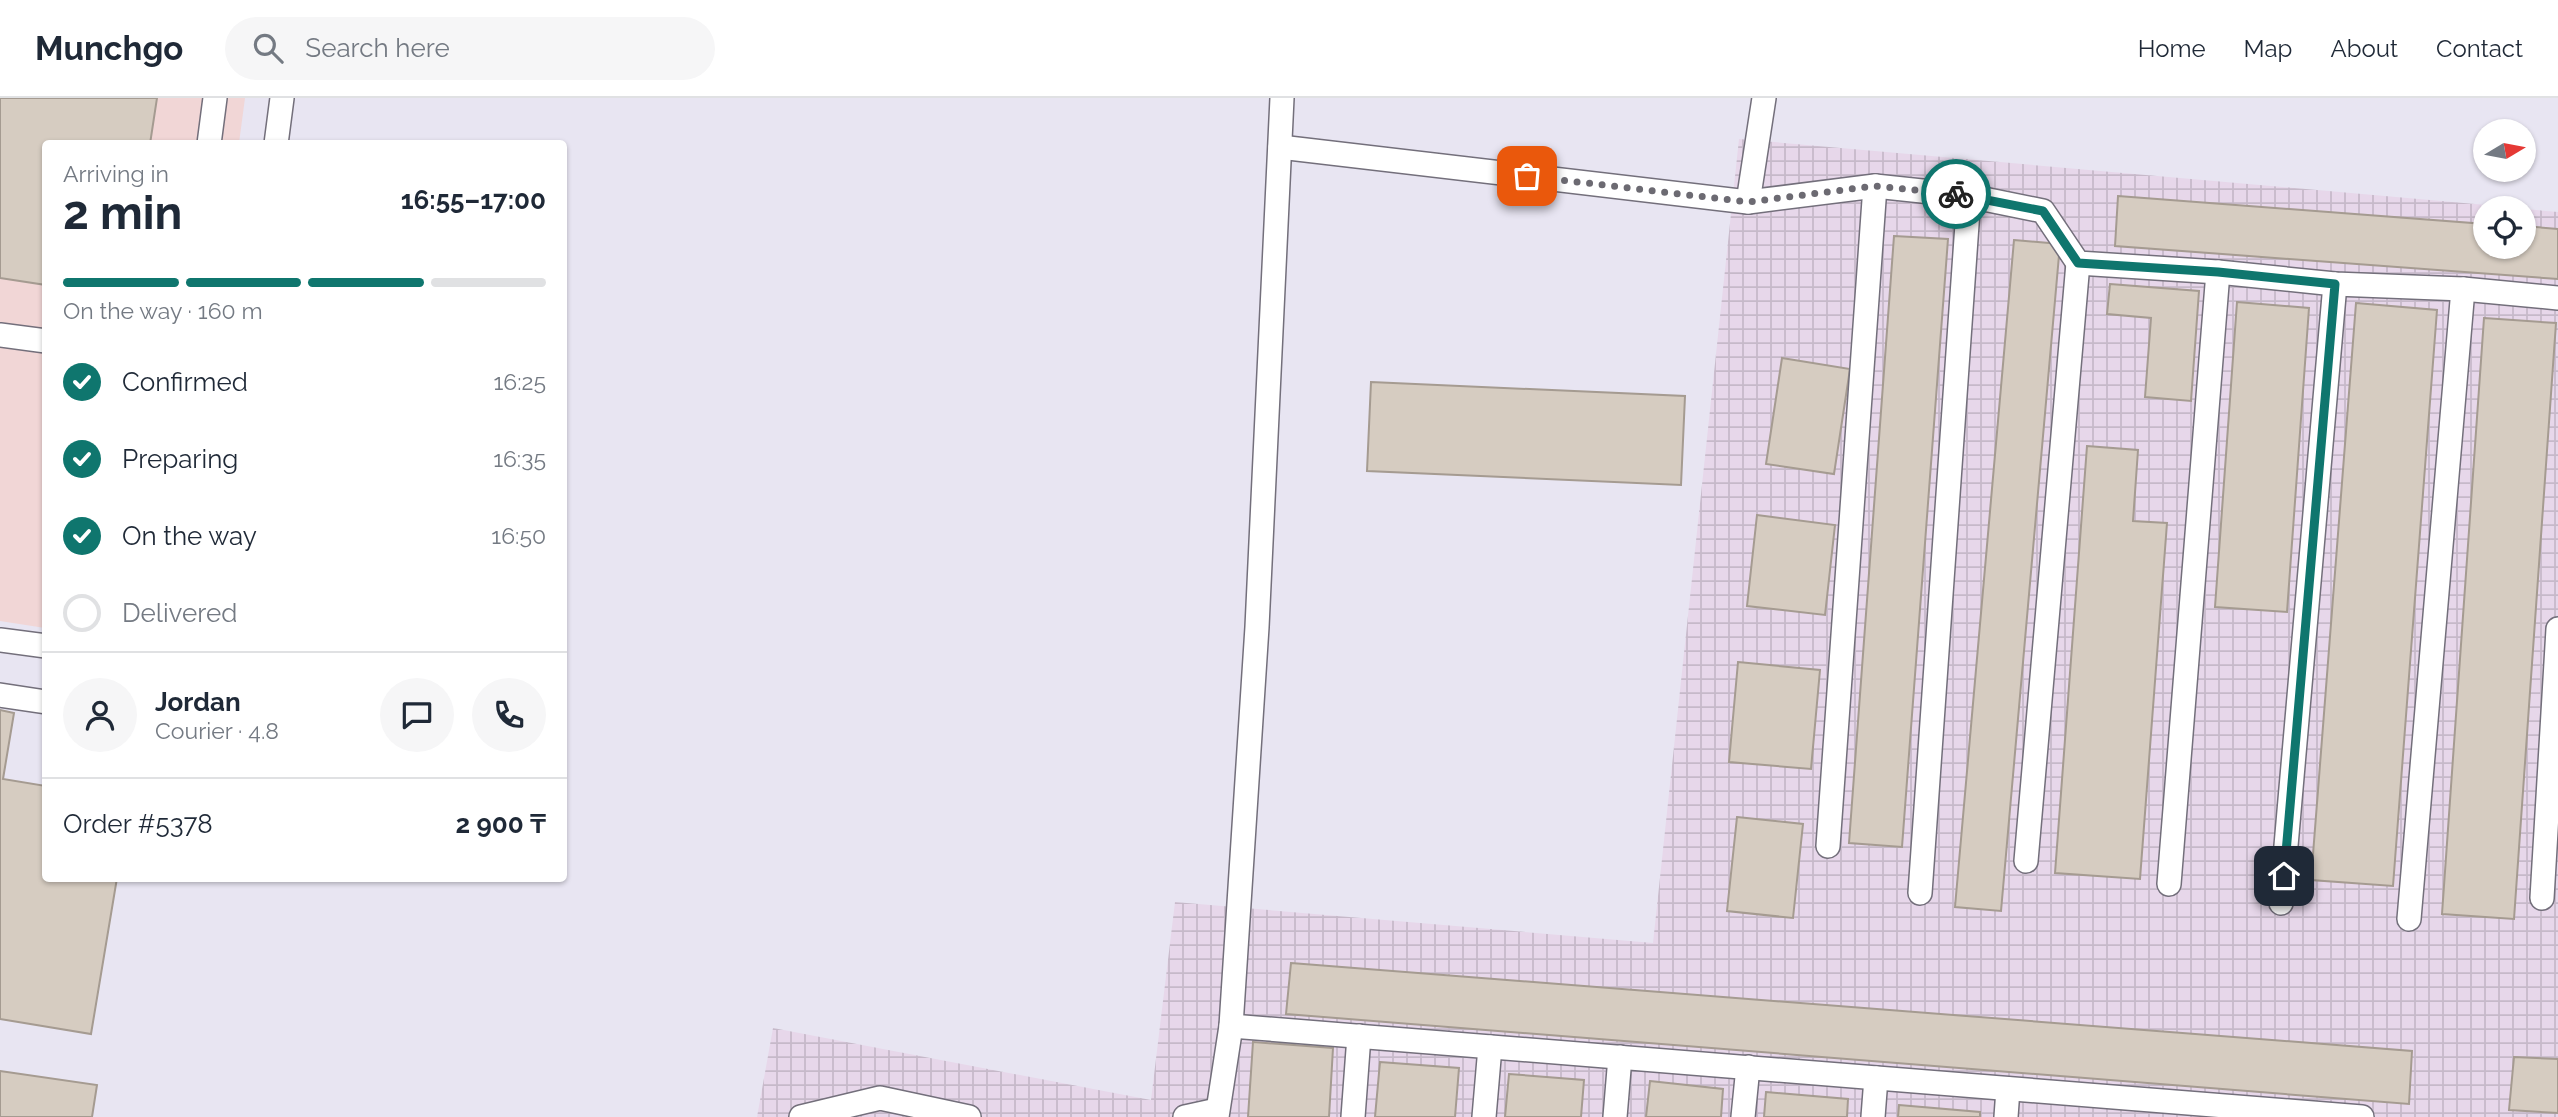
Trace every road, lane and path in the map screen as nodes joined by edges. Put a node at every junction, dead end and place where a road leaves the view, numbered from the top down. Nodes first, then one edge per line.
1 (215, 98) edge
2 (282, 98) edge
3 (1282, 98) edge
4 (1763, 98) edge
5 (210, 140) edge
6 (277, 140) edge
7 (1280, 146) junction
8 (1875, 186) junction
9 (1969, 196) junction
10 (1748, 202) junction
11 (2078, 263) junction
12 (2218, 272) junction
13 (2335, 284) junction
14 (2463, 289) junction
15 (2558, 298) edge
16 (0, 334) edge
17 (42, 340) edge
18 (2558, 629) edge
19 (0, 640) edge
20 (42, 645) edge
21 (0, 695) edge
22 (42, 701) edge
23 (1828, 846) dead end
24 (2026, 861) dead end
25 (2169, 884) dead end
26 (1920, 892) dead end
27 (2542, 898) dead end
28 (2281, 903) dead end
29 (2409, 919) dead end
30 (1231, 1026) junction
31 (1359, 1036) junction
32 (1490, 1047) junction
33 (1620, 1057) junction
34 (1748, 1067) junction
35 (1876, 1078) junction
36 (2008, 1089) junction
37 (2151, 1109) edge
38 (1217, 1113) edge
39 (942, 1114) edge
40 (802, 1117) edge
41 (969, 1117) edge
42 (1185, 1117) edge
43 (1353, 1117) edge
44 (1484, 1117) edge
45 (1615, 1117) edge
46 (1743, 1117) edge
47 (1873, 1117) edge
48 (2006, 1117) edge
49 (2362, 1117) edge

1 - 5 lane
2 - 6 lane
3 - 7 lane
4 - 10 lane
7 - 10 lane
7 - 30 lane
8 - 9 lane
8 - 10 lane
8 - 23 lane
9 - 11 lane
9 - 26 lane
11 - 12 lane
11 - 24 lane
12 - 13 lane
12 - 25 lane
13 - 14 lane
13 - 28 lane
14 - 15 lane
14 - 29 lane
16 - 17 lane
18 - 27 lane
19 - 20 lane
21 - 22 lane
30 - 31 lane
30 - 38 lane
31 - 32 lane
31 - 43 lane
32 - 33 lane
32 - 44 lane
33 - 34 lane
33 - 45 lane
34 - 35 lane
34 - 46 lane
35 - 36 lane
35 - 47 lane
36 - 37 lane
36 - 48 lane
37 - 49 lane
38 - 42 lane
39 - 40 lane
39 - 41 lane

